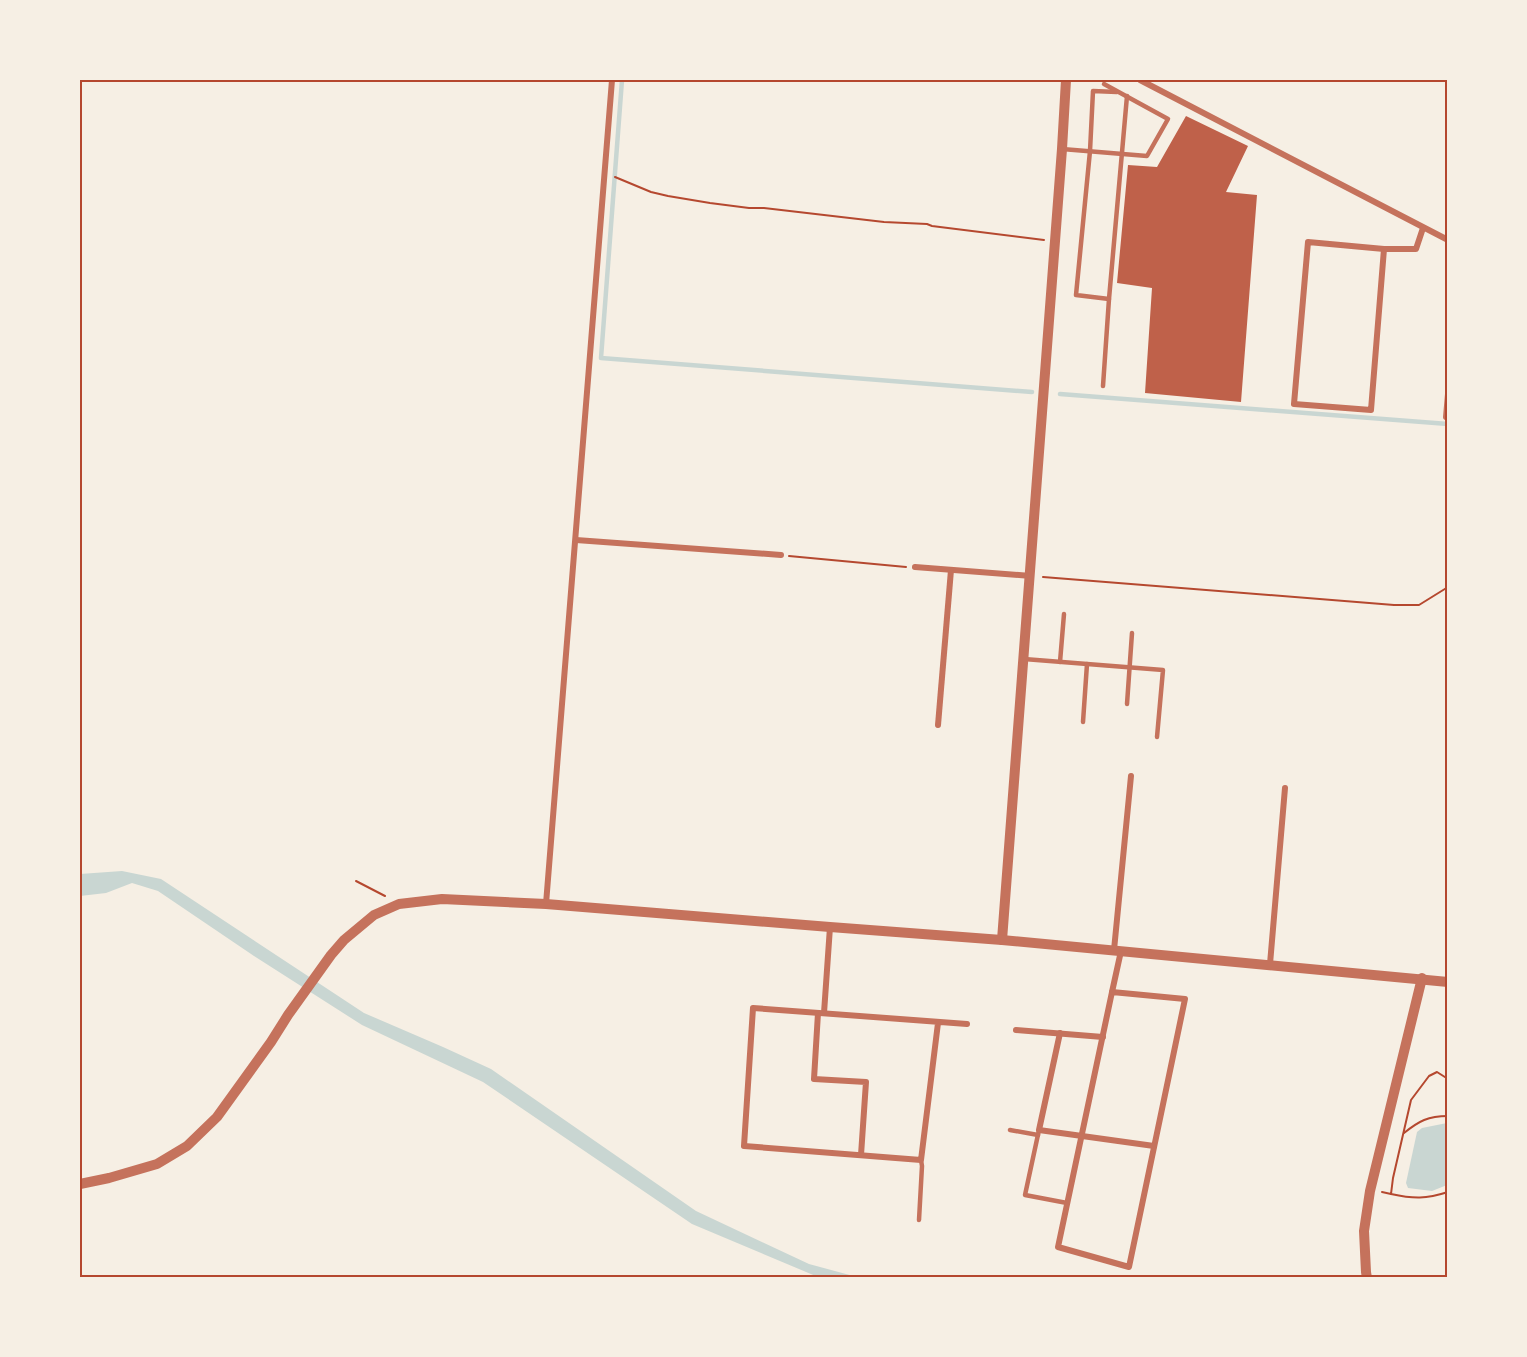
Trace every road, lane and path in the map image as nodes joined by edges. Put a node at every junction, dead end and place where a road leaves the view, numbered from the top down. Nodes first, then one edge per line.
1 (612, 80) edge
2 (1066, 80) edge
3 (1140, 80) edge
4 (1104, 84) dead end
5 (1117, 92) junction
6 (1126, 96) junction
7 (1062, 149) junction
8 (1090, 151) junction
9 (1122, 154) junction
10 (617, 177) dead end
11 (1423, 228) junction
12 (1448, 240) edge
13 (1055, 241) junction
14 (1384, 249) junction
15 (1109, 298) junction
16 (1103, 386) dead end
17 (1448, 394) edge
18 (1448, 417) edge
19 (576, 540) junction
20 (781, 555) joint
21 (915, 567) joint
22 (951, 570) junction
23 (1030, 576) junction
24 (1448, 587) edge
25 (1064, 614) dead end
26 (1132, 633) dead end
27 (1024, 658) junction
28 (1060, 662) junction
29 (1087, 664) junction
30 (1130, 667) junction
31 (1126, 704) dead end
32 (1083, 722) dead end
33 (938, 725) dead end
34 (1157, 737) dead end
35 (1131, 776) dead end
36 (1285, 788) dead end
37 (356, 881) dead end
38 (399, 904) junction
39 (546, 904) junction
40 (830, 927) junction
41 (1002, 940) junction
42 (1118, 950) junction
43 (1270, 964) junction
44 (1422, 978) junction
45 (1448, 982) edge
46 (1112, 992) junction
47 (821, 1013) junction
48 (938, 1023) junction
49 (967, 1024) dead end
50 (1016, 1030) dead end
51 (1060, 1034) junction
52 (1102, 1037) junction
53 (1448, 1079) edge
54 (1448, 1116) edge
55 (1010, 1130) dead end
56 (1039, 1132) junction
57 (1404, 1134) junction
58 (1082, 1136) junction
59 (1154, 1146) junction
60 (861, 1155) junction
61 (921, 1160) junction
62 (80, 1184) edge
63 (1370, 1191) junction
64 (1448, 1192) edge
65 (1391, 1194) junction
66 (1067, 1203) junction
67 (919, 1220) dead end
68 (1367, 1278) edge

1 - 19 street
2 - 7 street
3 - 11 street
4 - 5 lane
5 - 6 lane
5 - 8 lane
6 - 9 lane
6 - 9 lane
7 - 8 lane
7 - 13 street
8 - 9 lane
8 - 15 lane
9 - 15 lane
10 - 13 path
11 - 12 street
11 - 14 street
13 - 23 street
14 - 14 street
15 - 16 lane
17 - 18 street
19 - 20 street
19 - 39 street
20 - 21 path
21 - 22 street
22 - 23 street
22 - 33 street
23 - 24 path
23 - 27 street
25 - 28 lane
26 - 30 lane
27 - 28 lane
27 - 41 street
28 - 29 lane
29 - 30 lane
29 - 32 lane
30 - 31 lane
30 - 34 lane
35 - 42 street
36 - 43 street
37 - 38 path
38 - 39 street
38 - 62 street
39 - 40 street
40 - 41 street
40 - 47 street
41 - 42 street
42 - 43 street
42 - 46 street
43 - 44 street
44 - 45 street
44 - 63 street
46 - 52 street
46 - 59 street
47 - 48 street
47 - 60 street
47 - 60 street
48 - 49 street
48 - 61 street
50 - 51 street
51 - 52 street
51 - 56 street
52 - 58 street
53 - 57 path
54 - 57 path
55 - 56 lane
56 - 58 street
56 - 66 lane
57 - 65 path
58 - 59 street
58 - 66 street
59 - 66 street
60 - 61 street
61 - 67 lane
63 - 65 path
63 - 68 street
64 - 65 path

